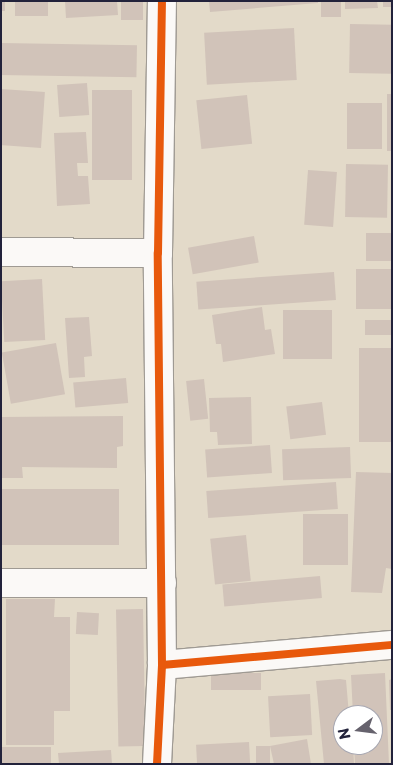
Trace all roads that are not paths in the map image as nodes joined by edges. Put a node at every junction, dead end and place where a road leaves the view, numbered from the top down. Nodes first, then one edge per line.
1 (162, 1) edge
2 (1, 252) edge
3 (158, 253) junction
4 (1, 583) edge
5 (162, 583) junction
6 (392, 645) edge
7 (162, 665) junction
8 (157, 764) edge

1 - 3 street
2 - 3 street
3 - 5 street
4 - 5 street
5 - 7 street
6 - 7 street
7 - 8 street

